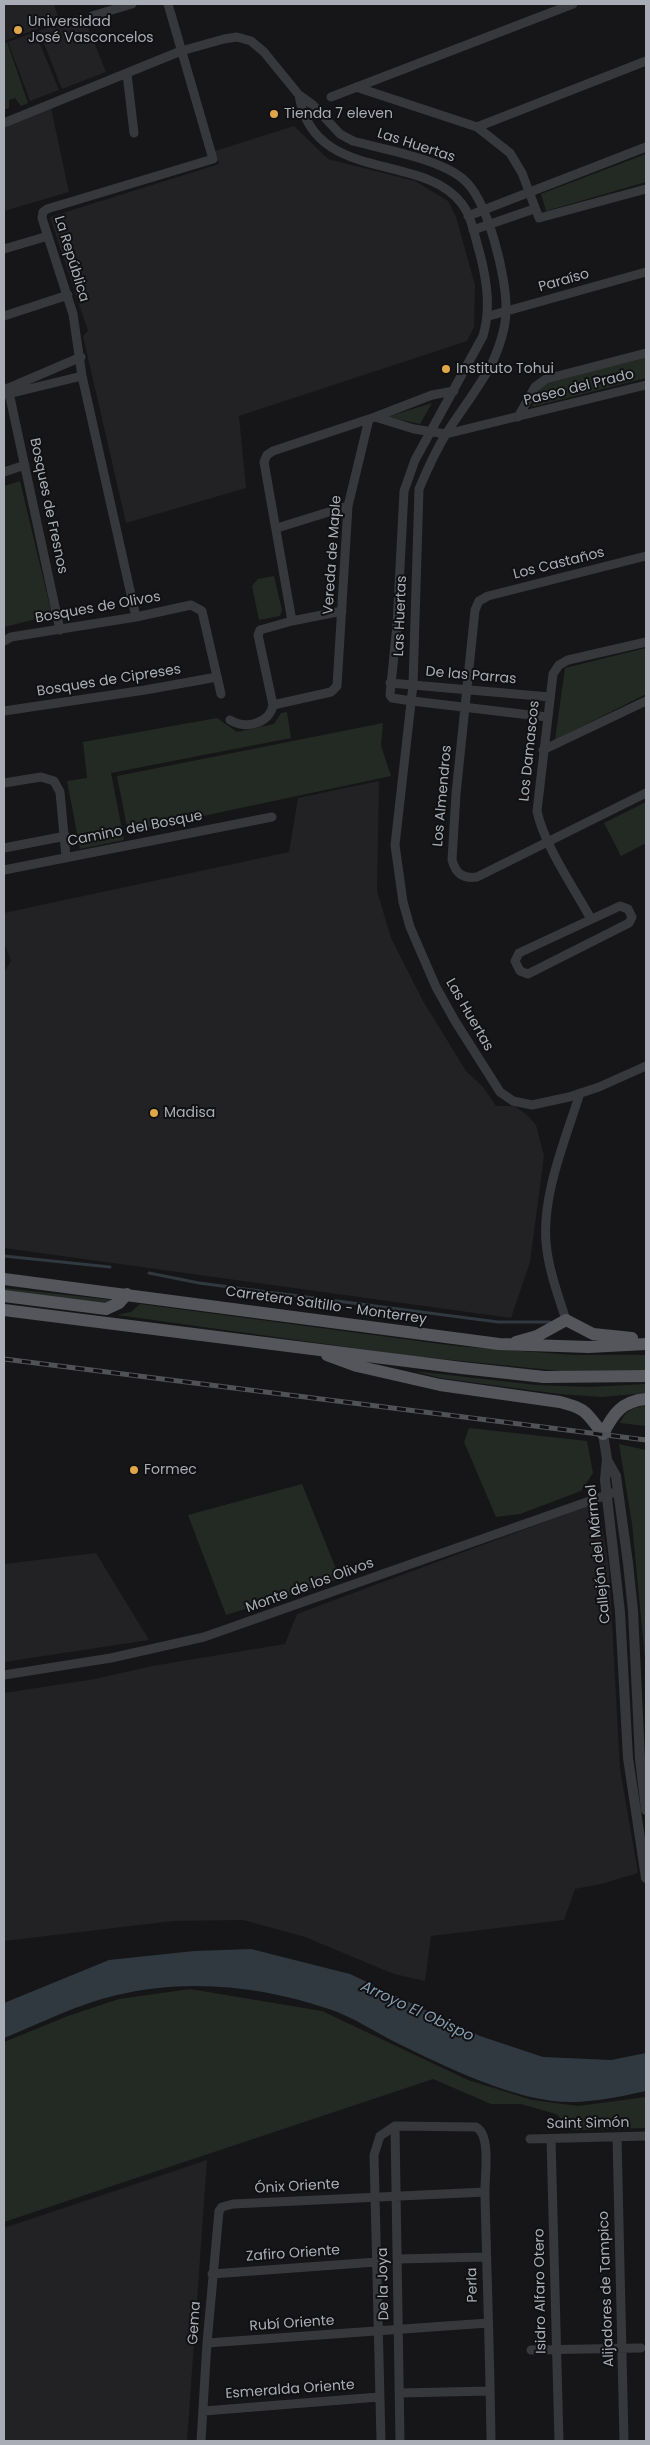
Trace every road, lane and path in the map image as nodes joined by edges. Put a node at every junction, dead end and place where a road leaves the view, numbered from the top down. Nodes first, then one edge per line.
1 (132, 4) edge
2 (168, 4) edge
3 (573, 4) edge
4 (92, 16) dead end
5 (181, 51) junction
6 (646, 61) edge
7 (127, 74) junction
8 (356, 86) junction
9 (299, 95) junction
10 (331, 97) dead end
11 (4, 122) edge
12 (476, 127) junction
13 (134, 133) dead end
14 (646, 147) edge
15 (646, 189) edge
16 (528, 191) junction
17 (534, 209) junction
18 (482, 210) junction
19 (468, 216) junction
20 (489, 225) junction
21 (473, 230) junction
22 (48, 236) junction
23 (4, 249) edge
24 (646, 272) edge
25 (68, 295) junction
26 (506, 312) junction
27 (4, 316) edge
28 (488, 316) junction
29 (646, 353) edge
30 (81, 357) junction
31 (82, 376) junction
32 (646, 385) edge
33 (454, 391) junction
34 (6, 392) edge
35 (518, 417) junction
36 (372, 418) junction
37 (430, 432) junction
38 (446, 434) junction
39 (25, 465) junction
40 (4, 472) edge
41 (348, 506) junction
42 (277, 528) junction
43 (646, 559) edge
44 (479, 601) joint
45 (342, 612) junction
46 (136, 617) junction
47 (292, 620) junction
48 (60, 630) junction
49 (4, 641) edge
50 (646, 642) edge
51 (218, 676) junction
52 (390, 684) junction
53 (413, 685) junction
54 (467, 689) junction
55 (221, 694) dead end
56 (550, 697) junction
57 (412, 701) junction
58 (646, 701) edge
59 (273, 705) junction
60 (465, 708) junction
61 (4, 711) edge
62 (547, 716) junction
63 (230, 720) dead end
64 (543, 750) junction
65 (4, 783) edge
66 (646, 793) edge
67 (272, 817) dead end
68 (66, 836) junction
69 (548, 841) junction
70 (4, 848) edge
71 (66, 857) junction
72 (4, 870) edge
73 (591, 919) junction
74 (646, 1066) edge
75 (580, 1093) junction
76 (4, 1278) edge
77 (127, 1294) junction
78 (4, 1296) edge
79 (4, 1310) edge
80 (566, 1320) junction
81 (646, 1340) edge
82 (499, 1344) junction
83 (646, 1344) edge
84 (316, 1349) junction
85 (646, 1376) edge
86 (646, 1399) edge
87 (603, 1434) junction
88 (607, 1460) junction
89 (618, 1491) junction
90 (607, 1494) junction
91 (4, 1675) edge
92 (638, 1717) junction
93 (625, 1719) junction
94 (646, 1810) edge
95 (646, 1878) edge
96 (395, 2126) junction
97 (646, 2136) edge
98 (617, 2137) junction
99 (530, 2139) dead end
100 (551, 2139) junction
101 (484, 2192) junction
102 (396, 2195) junction
103 (374, 2196) junction
104 (222, 2207) joint
105 (486, 2257) junction
106 (398, 2259) junction
107 (376, 2262) junction
108 (212, 2274) junction
109 (488, 2323) junction
110 (399, 2330) junction
111 (378, 2331) junction
112 (207, 2344) junction
113 (622, 2348) junction
114 (641, 2348) dead end
115 (531, 2350) dead end
116 (556, 2350) junction
117 (490, 2391) junction
118 (400, 2393) junction
119 (379, 2397) junction
120 (204, 2411) junction
121 (201, 2441) edge
122 (381, 2441) edge
123 (400, 2441) edge
124 (491, 2441) edge
125 (558, 2441) edge
126 (624, 2441) edge

1 - 4 street
2 - 5 street, La República
3 - 8 street
5 - 7 street, Las Huertas
5 - 9 street, Las Huertas
5 - 22 street, La República
6 - 12 street
7 - 11 street, Las Huertas
7 - 13 street
8 - 10 street
8 - 12 street
9 - 18 street, Las Huertas
9 - 19 street, Las Huertas
12 - 16 street
14 - 16 street
15 - 17 street
16 - 17 street
16 - 18 street
17 - 20 street
18 - 19 street
18 - 20 street, Las Huertas
19 - 21 street, Las Huertas
20 - 21 street
20 - 26 street, Las Huertas
21 - 28 street, Las Huertas
22 - 23 street
22 - 25 street, La República
24 - 26 street, Paraíso
25 - 27 street
25 - 30 street, La República
26 - 28 street, Paraíso
26 - 38 street, Las Huertas
28 - 33 street, Las Huertas
29 - 35 street, Paseo del Prado
30 - 31 street, La República
30 - 34 street
31 - 34 street
31 - 46 street, La República
32 - 35 street, Paseo del Prado
33 - 36 street
33 - 37 street, Las Huertas
34 - 39 street, Bosques de Fresnos
35 - 38 street, Paseo del Prado
36 - 37 street, Paseo del Prado
36 - 41 street, Vereda de Maple
36 - 42 street
37 - 38 street, Paseo del Prado
37 - 52 street, Las Huertas
38 - 53 street, Las Huertas
39 - 40 street
39 - 48 street, Bosques de Fresnos
41 - 42 street
41 - 45 street, Vereda de Maple
42 - 47 street
43 - 44 street, Los Castaños
44 - 54 street, Los Almendros
45 - 47 street
45 - 59 street, Vereda de Maple
46 - 48 street, Bosques de Olivos
46 - 51 street, Bosques de Olivos
47 - 59 street
48 - 49 street, Bosques de Olivos
50 - 56 street, Los Damascos
51 - 55 street
51 - 61 street, Bosques de Cipreses
52 - 53 street, De las Parras
52 - 57 street, Las Huertas
53 - 54 street, De las Parras
53 - 57 street, Las Huertas
54 - 56 street, De las Parras
54 - 60 street, Los Almendros
56 - 62 street, Los Damascos
57 - 60 street
57 - 75 street, Las Huertas
58 - 64 street
59 - 63 street
60 - 62 street
60 - 69 street, Los Almendros
62 - 64 street, Los Damascos
64 - 69 street, Los Damascos
65 - 68 street
66 - 69 street, Los Almendros
67 - 71 street, Camino del Bosque
68 - 70 street, Camino del Bosque
68 - 71 street
69 - 73 street, Los Damascos
71 - 72 street, Camino del Bosque
73 - 73 street
74 - 75 street, Las Huertas
75 - 80 street
76 - 77 main road, Carretera Saltillo - Monterrey
77 - 78 main road
77 - 82 main road, Carretera Saltillo - Monterrey
79 - 84 main road
80 - 81 main road
80 - 82 main road
82 - 83 main road, Carretera Saltillo - Monterrey
84 - 85 main road
84 - 87 main road
86 - 87 main road
87 - 88 street
88 - 89 street, Callejón del Mármol
88 - 90 street, Callejón del Mármol
89 - 90 street, Monte de los Olivos
89 - 92 street, Callejón del Mármol
90 - 91 street, Monte de los Olivos
90 - 93 street, Callejón del Mármol
92 - 93 street
92 - 94 street, Callejón del Mármol
93 - 95 street, Callejón del Mármol
96 - 101 street, Perla
96 - 102 street, De la Joya
96 - 103 street, De la Joya
97 - 98 street, Saint Simón
98 - 100 street, Saint Simón
98 - 113 street, Alijadores de Tampico
99 - 100 street, Saint Simón
100 - 116 street, Isidro Alfaro Otero
101 - 102 street, Ónix Oriente
101 - 105 street, Perla
102 - 103 street, Ónix Oriente
102 - 106 street, De la Joya
103 - 104 street, Ónix Oriente
103 - 107 street, De la Joya
104 - 108 street, Gema
105 - 106 street
105 - 109 street, Perla
106 - 110 street, De la Joya
107 - 108 street, Zafiro Oriente
107 - 111 street, De la Joya
108 - 112 street, Gema
109 - 110 street, Rubí Oriente
109 - 117 street, Perla
110 - 111 street, Rubí Oriente
110 - 118 street, De la Joya
111 - 112 street, Rubí Oriente
111 - 119 street, De la Joya
112 - 120 street, Gema
113 - 114 street
113 - 116 street
113 - 126 street, Alijadores de Tampico
115 - 116 street
116 - 125 street, Isidro Alfaro Otero
117 - 118 street
117 - 124 street, Perla
118 - 123 street, De la Joya
119 - 120 street, Esmeralda Oriente
119 - 122 street, De la Joya
120 - 121 street, Gema

